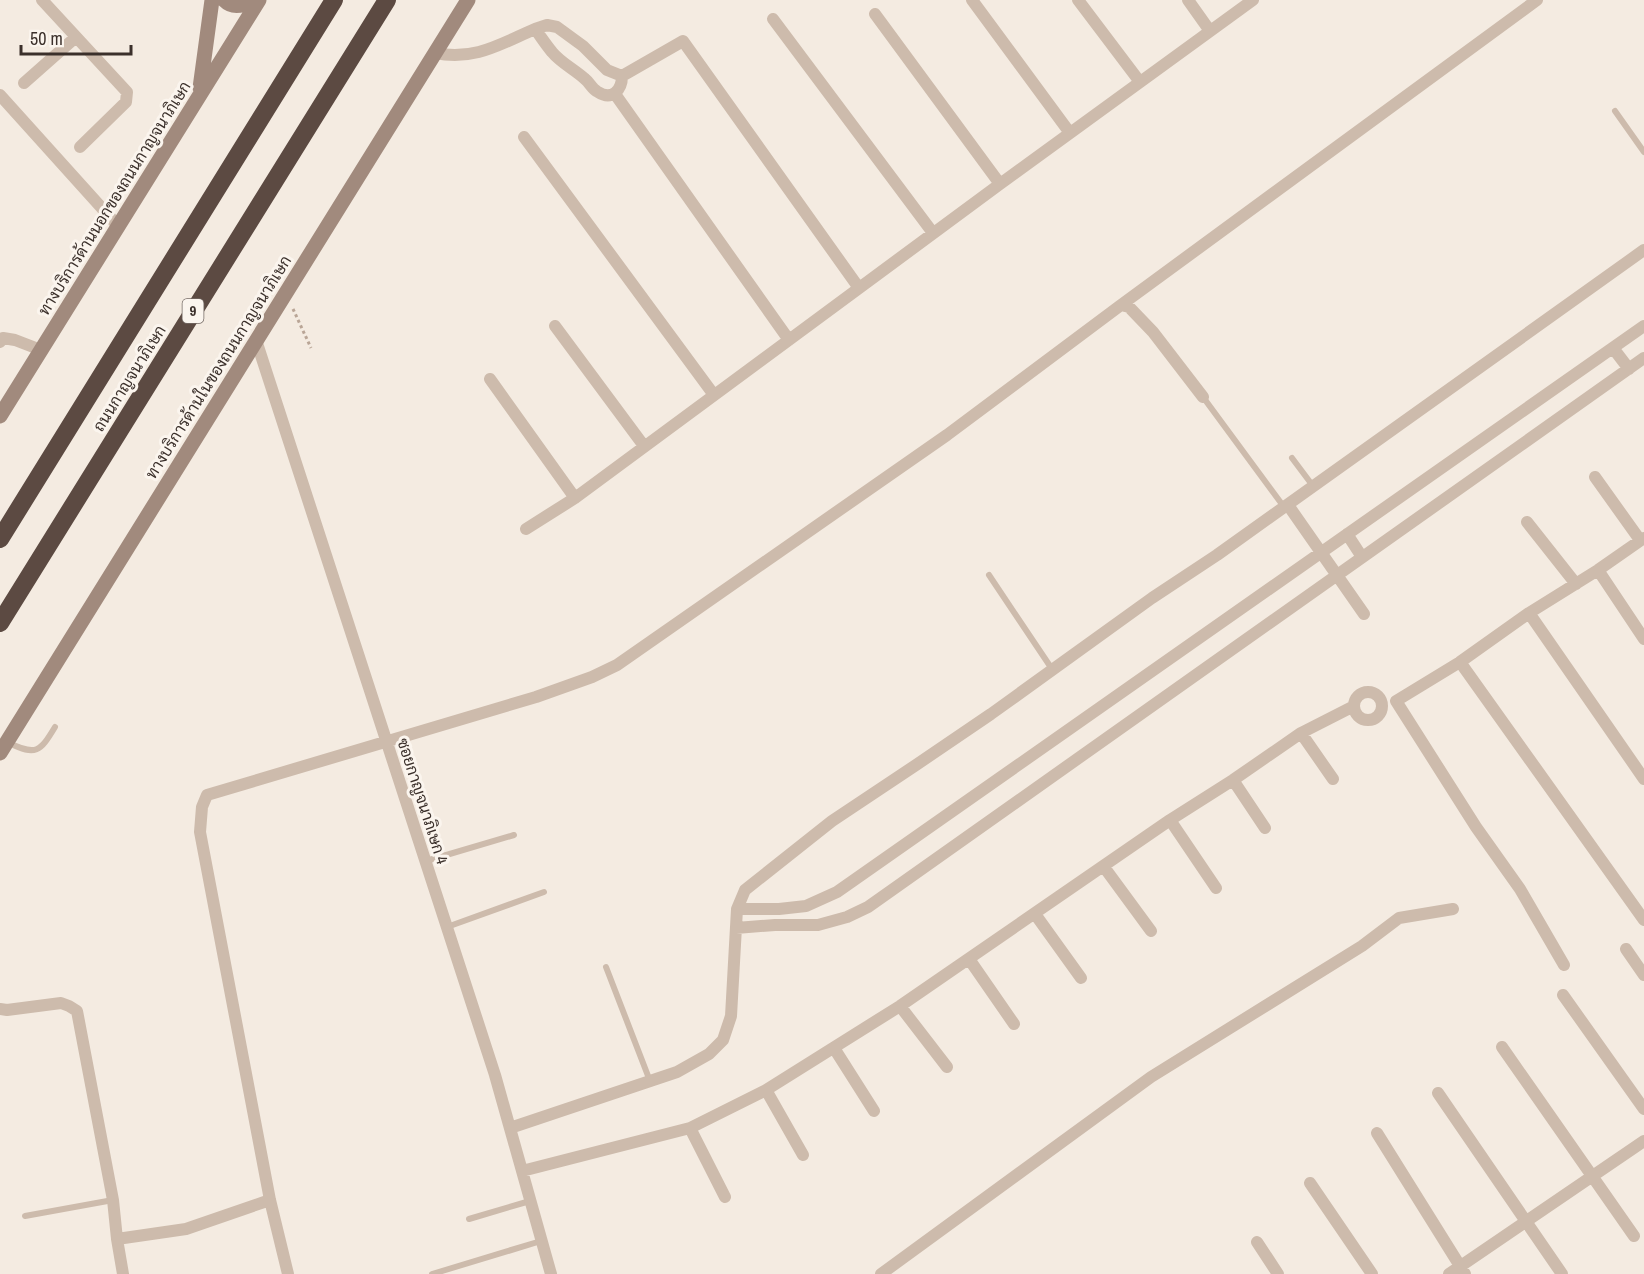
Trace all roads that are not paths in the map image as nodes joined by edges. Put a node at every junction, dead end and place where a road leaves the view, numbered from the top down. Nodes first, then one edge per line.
1 (42, 0) edge
2 (212, 0) edge
3 (224, 0) edge
4 (253, 0) edge
5 (259, 0) edge
6 (334, 0) edge
7 (387, 0) edge
8 (468, 0) edge
9 (972, 0) edge
10 (1077, 0) edge
11 (1188, 0) edge
12 (1253, 0) edge
13 (1537, 0) edge
14 (876, 14) dead end
15 (773, 19) dead end
16 (536, 29) junction
17 (1210, 31) junction
18 (76, 37) junction
19 (435, 53) junction
20 (622, 76) junction
21 (1140, 82) junction
22 (24, 83) dead end
23 (200, 94) junction
24 (615, 94) junction
25 (1, 98) edge
26 (1615, 111) dead end
27 (1070, 133) junction
28 (524, 137) dead end
29 (80, 147) dead end
30 (1644, 152) edge
31 (1000, 184) junction
32 (118, 226) junction
33 (933, 233) junction
34 (1644, 250) edge
35 (859, 288) junction
36 (1120, 305) junction
37 (555, 326) dead end
38 (1644, 326) edge
39 (1, 339) edge
40 (256, 340) junction
41 (789, 340) junction
42 (1613, 348) junction
43 (41, 350) junction
44 (1644, 358) edge
45 (1629, 369) junction
46 (490, 379) dead end
47 (714, 395) junction
48 (1203, 398) joint
49 (0, 416) edge
50 (644, 446) junction
51 (1292, 458) dead end
52 (1595, 477) dead end
53 (1313, 486) junction
54 (575, 498) junction
55 (1286, 506) junction
56 (1527, 522) dead end
57 (526, 529) dead end
58 (1347, 534) junction
59 (0, 539) edge
60 (1642, 539) edge
61 (1321, 552) junction
62 (1362, 557) junction
63 (1598, 570) junction
64 (989, 575) dead end
65 (1337, 575) junction
66 (1576, 584) junction
67 (1529, 613) junction
68 (1364, 614) dead end
69 (0, 623) edge
70 (1644, 639) edge
71 (1460, 662) junction
72 (1052, 669) junction
73 (1396, 701) junction
74 (1354, 706) junction
75 (1382, 706) junction
76 (55, 727) dead end
77 (1301, 733) junction
78 (386, 741) junction
79 (3, 747) edge
80 (1644, 778) edge
81 (1333, 779) dead end
82 (1233, 780) junction
83 (1170, 820) junction
84 (1265, 828) dead end
85 (514, 835) dead end
86 (425, 861) junction
87 (1104, 867) junction
88 (1216, 888) dead end
89 (544, 892) dead end
90 (737, 909) junction
91 (1453, 909) dead end
92 (1035, 914) junction
93 (1644, 920) edge
94 (447, 927) junction
95 (736, 928) junction
96 (1151, 931) dead end
97 (1626, 950) dead end
98 (969, 959) junction
99 (1564, 964) dead end
100 (606, 967) dead end
101 (1644, 975) edge
102 (1081, 978) dead end
103 (1563, 995) dead end
104 (900, 1006) junction
105 (0, 1009) edge
106 (1014, 1024) dead end
107 (1502, 1047) dead end
108 (834, 1048) junction
109 (947, 1067) dead end
110 (650, 1081) junction
111 (766, 1090) junction
112 (1438, 1093) dead end
113 (1644, 1109) edge
114 (874, 1111) dead end
115 (510, 1128) junction
116 (690, 1128) junction
117 (1377, 1133) dead end
118 (1644, 1141) edge
119 (803, 1155) dead end
120 (522, 1171) junction
121 (1592, 1176) junction
122 (1310, 1183) dead end
123 (724, 1197) dead end
124 (113, 1200) junction
125 (270, 1200) junction
126 (531, 1201) junction
127 (25, 1216) dead end
128 (469, 1219) dead end
129 (1526, 1221) junction
130 (1634, 1236) dead end
131 (117, 1239) junction
132 (542, 1241) junction
133 (1257, 1242) dead end
134 (1463, 1270) edge
135 (123, 1274) edge
136 (288, 1274) edge
137 (432, 1274) edge
138 (551, 1274) edge
139 (881, 1274) edge
140 (1278, 1274) edge
141 (1372, 1274) edge
142 (1449, 1274) edge
143 (1562, 1274) edge

1 - 18 street
2 - 23 main road
3 - 4 main road
5 - 23 main road, ทางบริการด้านนอกของถนนกาญจนาภิเษก
6 - 59 highway, ถนนกาญจนาภิเษก
7 - 69 highway, ถนนกาญจนาภิเษก / 9
8 - 19 main road, ทางบริการด้านในของถนนกาญจนาภิเษก
9 - 27 street
10 - 21 street
11 - 17 street
12 - 17 street
13 - 36 street
14 - 31 street
15 - 33 street
16 - 19 street
16 - 20 street
16 - 24 street
17 - 21 street
18 - 22 street
18 - 29 street
19 - 40 main road, ทางบริการด้านในของถนนกาญจนาภิเษก
20 - 24 street
20 - 35 street
21 - 27 street
23 - 32 main road, ทางบริการด้านนอกของถนนกาญจนาภิเษก
24 - 41 street
25 - 32 street
26 - 30 lane
27 - 31 street
28 - 47 street
31 - 33 street
32 - 43 main road, ทางบริการด้านนอกของถนนกาญจนาภิเษก
33 - 35 street
34 - 53 street
35 - 41 street
36 - 48 street
36 - 78 street
37 - 50 street
38 - 42 street
39 - 43 street
40 - 78 street, ซอยกาญจนาภิเษก 4
40 - 79 main road, ทางบริการด้านในของถนนกาญจนาภิเษก
41 - 47 street
42 - 45 street
42 - 58 street
43 - 49 main road, ทางบริการด้านนอกของถนนกาญจนาภิเษก
44 - 45 street
45 - 62 street
46 - 54 street
47 - 50 street
48 - 55 lane
50 - 54 street
51 - 53 lane
52 - 60 street
53 - 55 street
54 - 57 street
55 - 61 street
55 - 72 street
56 - 66 street
58 - 61 street
58 - 62 street
60 - 63 street
61 - 65 street
61 - 90 street
62 - 65 street
63 - 66 street
63 - 70 street
64 - 72 lane
65 - 68 street
65 - 95 street
66 - 67 street
67 - 71 street
67 - 80 street
71 - 73 street
71 - 93 street
72 - 90 street
73 - 75 street
73 - 99 street
74 - 75 street
74 - 75 street
74 - 77 street
76 - 79 lane
77 - 81 street
77 - 82 street
78 - 86 street, ซอยกาญจนาภิเษก 4
78 - 125 street
82 - 83 street
82 - 84 street
83 - 87 street
83 - 88 street
85 - 86 lane
86 - 94 street, ซอยกาญจนาภิเษก 4
87 - 92 street
87 - 96 street
89 - 94 lane
90 - 95 street
91 - 139 street
92 - 98 street
92 - 102 street
94 - 115 street, ซอยกาญจนาภิเษก 4
95 - 110 street
97 - 101 street
98 - 104 street
98 - 106 street
100 - 110 lane
103 - 113 street
104 - 108 street
104 - 109 street
105 - 124 street
107 - 121 street
108 - 111 street
108 - 114 street
110 - 115 street
111 - 116 street
111 - 119 street
112 - 129 street
115 - 120 street, ซอยกาญจนาภิเษก 4
116 - 120 street
116 - 123 street
117 - 134 street
118 - 121 street
120 - 126 street, ซอยกาญจนาภิเษก 4
121 - 129 street
121 - 130 street
122 - 141 street
124 - 127 lane
124 - 131 street
125 - 131 street
125 - 136 street
126 - 128 lane
126 - 132 street, ซอยกาญจนาภิเษก 4
129 - 134 street
129 - 143 street
131 - 135 street
132 - 137 lane
132 - 138 street, ซอยกาญจนาภิเษก 4
133 - 140 street
134 - 142 street

